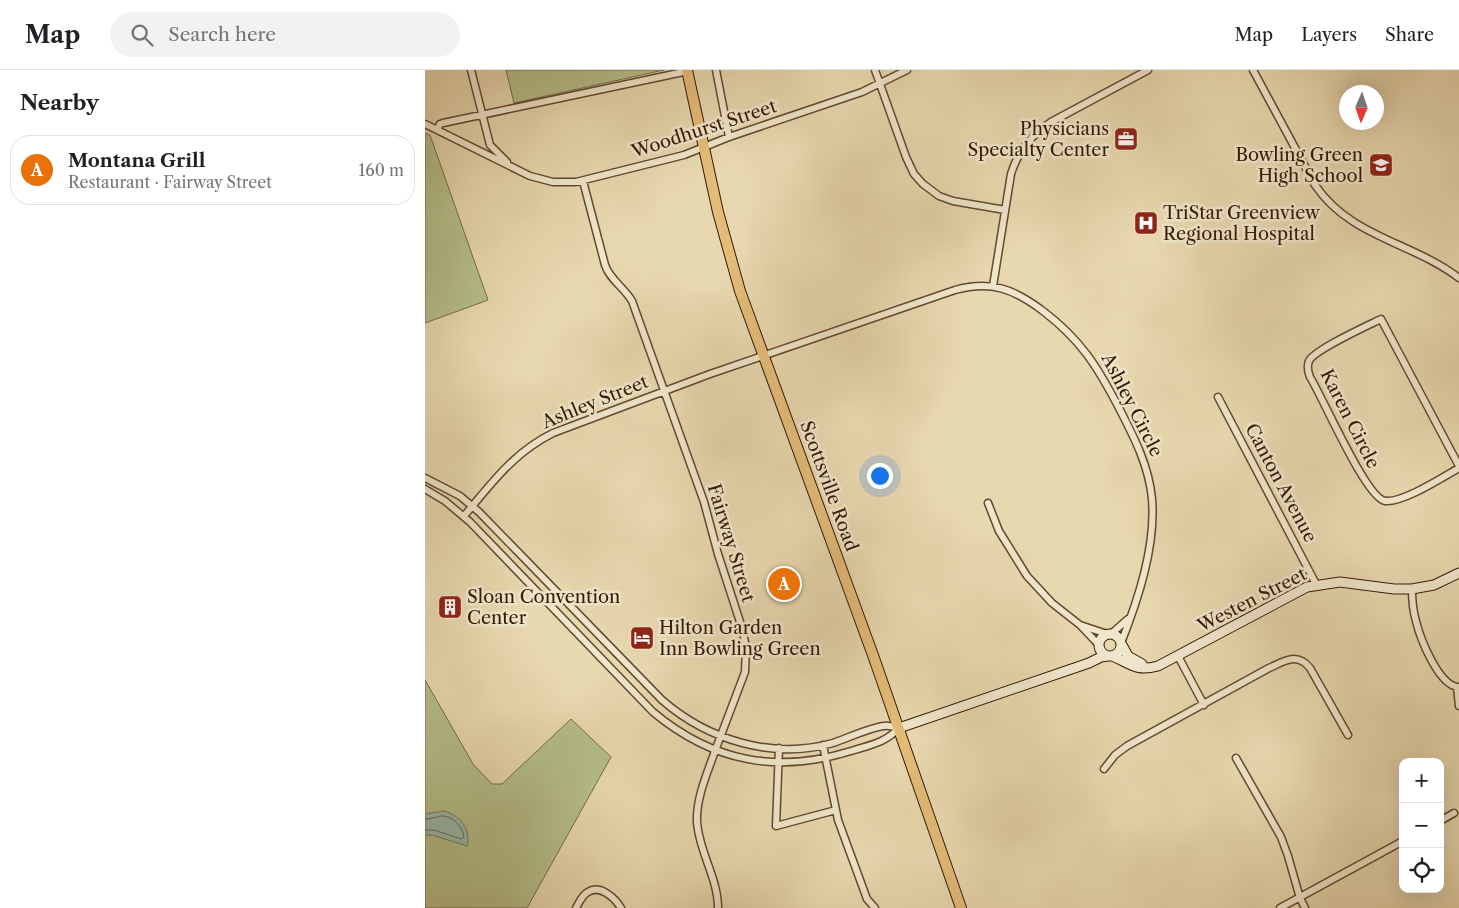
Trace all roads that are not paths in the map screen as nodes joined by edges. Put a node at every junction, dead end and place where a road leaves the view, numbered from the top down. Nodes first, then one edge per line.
1 (471, 70) edge
2 (715, 70) edge
3 (875, 70) edge
4 (907, 70) edge
5 (1148, 70) edge
6 (1253, 70) edge
7 (688, 71) edge
8 (879, 85) junction
9 (481, 115) junction
10 (425, 124) edge
11 (437, 130) junction
12 (729, 136) junction
13 (704, 148) junction
14 (514, 168) junction
15 (583, 181) junction
16 (1005, 210) junction
17 (1459, 278) edge
18 (993, 286) junction
19 (763, 356) junction
20 (663, 391) junction
21 (1218, 397) dead end
22 (1459, 467) edge
23 (425, 478) edge
24 (425, 489) edge
25 (988, 503) dead end
26 (472, 506) junction
27 (464, 516) junction
28 (1459, 573) edge
29 (1316, 584) junction
30 (1412, 590) junction
31 (1129, 618) junction
32 (1080, 626) junction
33 (1109, 634) junction
34 (1121, 644) junction
35 (1099, 645) junction
36 (1110, 656) junction
37 (1178, 656) junction
38 (1079, 666) junction
39 (1151, 668) junction
40 (1458, 687) edge
41 (1204, 705) junction
42 (1459, 706) edge
43 (899, 728) junction
44 (1348, 735) dead end
45 (721, 736) junction
46 (823, 745) junction
47 (779, 748) junction
48 (716, 750) junction
49 (1236, 758) dead end
50 (826, 759) junction
51 (779, 763) junction
52 (1104, 769) dead end
53 (836, 810) junction
54 (1454, 813) dead end
55 (1444, 818) edge
56 (1399, 843) edge
57 (1300, 898) junction
58 (575, 908) edge
59 (621, 908) edge
60 (718, 908) edge
61 (875, 908) edge
62 (961, 908) edge
63 (1280, 908) edge
64 (1305, 908) edge

1 - 9 street
2 - 12 street
3 - 8 street
4 - 8 street, Woodhurst Street
5 - 16 street
6 - 17 street
7 - 9 street
7 - 13 main road, Scottsville Road
8 - 12 street, Woodhurst Street
8 - 16 street
9 - 11 street
9 - 14 street
10 - 11 street, Woodhurst Street
11 - 14 street, Woodhurst Street
12 - 13 street, Woodhurst Street
13 - 15 street, Woodhurst Street
13 - 19 main road, Scottsville Road
14 - 15 street, Woodhurst Street
15 - 20 street, Fairway Street
16 - 18 street
18 - 19 street, Ashley Circle
18 - 31 street, Ashley Circle
19 - 20 street, Ashley Street
19 - 43 main road, Scottsville Road
20 - 26 street, Ashley Street
20 - 45 street, Fairway Street
21 - 29 street, Canton Avenue
22 - 22 street, Karen Circle
23 - 26 street
24 - 27 street
25 - 32 street
26 - 27 street, Ashley Street
26 - 45 street
27 - 48 street
28 - 30 street, Westen Street
29 - 30 street, Westen Street
29 - 37 street, Westen Street
30 - 40 street
31 - 33 street, Ashley Circle
31 - 34 street, Ashley Circle
32 - 33 street
32 - 35 street
33 - 34 street
33 - 35 street
34 - 36 street
34 - 39 street
35 - 36 street
35 - 38 street
36 - 38 street
36 - 39 street
37 - 39 street, Westen Street
37 - 41 street
38 - 43 street
40 - 42 street
41 - 44 street
41 - 52 street
43 - 46 street
43 - 50 street
43 - 62 main road, Scottsville Road
45 - 47 street
45 - 48 street, Fairway Street
46 - 47 street
46 - 50 street
47 - 51 street
48 - 51 street
48 - 60 street, Fairway Street
49 - 57 street
50 - 51 street
50 - 53 street
51 - 53 street
53 - 61 street
54 - 55 street
56 - 57 street
57 - 63 street
57 - 64 street
58 - 59 street

